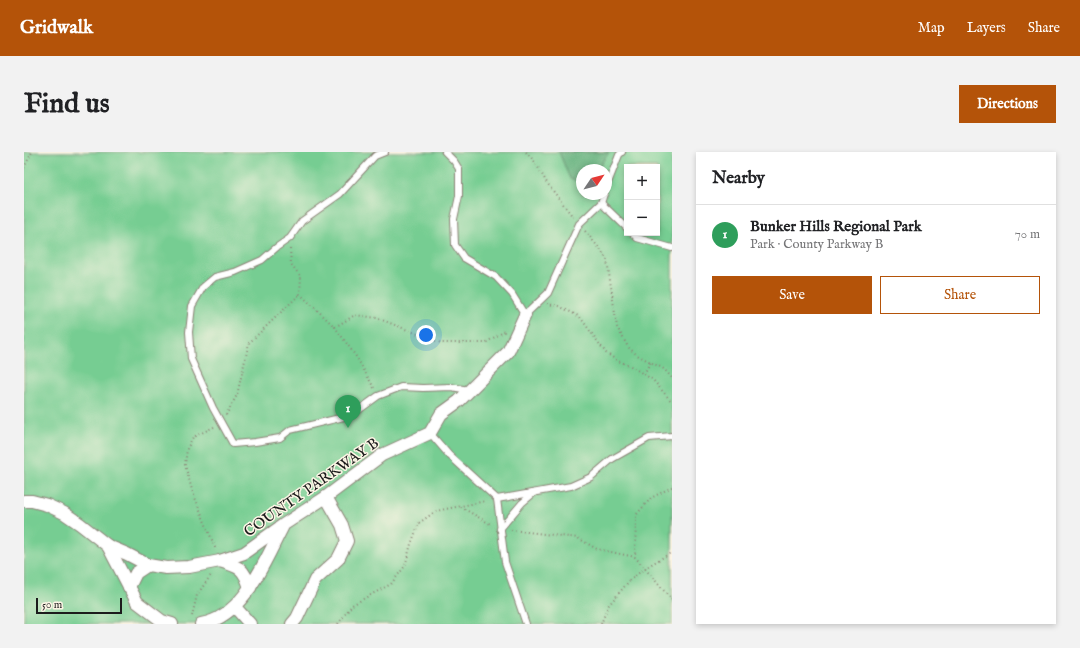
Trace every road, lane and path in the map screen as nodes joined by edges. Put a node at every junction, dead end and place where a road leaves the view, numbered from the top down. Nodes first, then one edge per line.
1 (32, 152) edge
2 (385, 152) edge
3 (445, 152) edge
4 (526, 152) edge
5 (622, 152) edge
6 (24, 168) edge
7 (612, 173) edge
8 (602, 200) edge
9 (601, 203) junction
10 (579, 224) junction
11 (624, 225) edge
12 (635, 236) edge
13 (290, 238) junction
14 (672, 248) edge
15 (538, 303) junction
16 (525, 315) junction
17 (335, 327) junction
18 (507, 329) dead end
19 (651, 361) junction
20 (644, 374) junction
21 (672, 378) edge
22 (469, 390) junction
23 (378, 396) junction
24 (672, 402) edge
25 (430, 433) junction
26 (672, 436) edge
27 (672, 487) edge
28 (535, 493) junction
29 (326, 497) junction
30 (497, 498) junction
31 (27, 499) edge
32 (460, 506) junction
33 (283, 525) junction
34 (500, 529) junction
35 (108, 546) junction
36 (672, 552) edge
37 (635, 556) junction
38 (220, 561) junction
39 (148, 565) junction
40 (645, 568) junction
41 (129, 587) junction
42 (250, 588) junction
43 (672, 600) edge
44 (235, 607) junction
45 (197, 620) edge
46 (172, 624) edge
47 (250, 624) edge
48 (292, 624) edge
49 (338, 624) edge
50 (526, 624) edge
51 (601, 624) edge

1 - 6 path
2 - 13 lane
3 - 16 lane
4 - 10 path
5 - 7 lane
8 - 9 lane
9 - 10 lane
9 - 11 lane
10 - 15 lane
10 - 19 path
12 - 14 lane
13 - 17 path
13 - 23 lane
15 - 16 lane
15 - 20 path
16 - 22 street
17 - 18 path
17 - 23 path
19 - 20 path
19 - 21 path
20 - 24 path
22 - 23 lane
22 - 25 street
25 - 29 street, COUNTY PARKWAY B
25 - 30 lane
26 - 28 lane
27 - 37 path
28 - 30 lane
28 - 34 lane
29 - 33 street, COUNTY PARKWAY B
29 - 48 street
30 - 32 path
30 - 34 lane
31 - 35 street, COUNTY PARKWAY B
32 - 34 path
32 - 49 path
33 - 38 street, COUNTY PARKWAY B
33 - 42 street
34 - 37 path
34 - 50 lane
35 - 39 street, COUNTY PARKWAY B
35 - 41 street, COUNTY PARKWAY B
36 - 40 path
37 - 40 path
38 - 39 street, COUNTY PARKWAY B
38 - 42 street
38 - 45 path
39 - 41 street
40 - 43 path
40 - 51 path
41 - 46 street, COUNTY PARKWAY B
42 - 44 street
44 - 45 street
44 - 47 street

